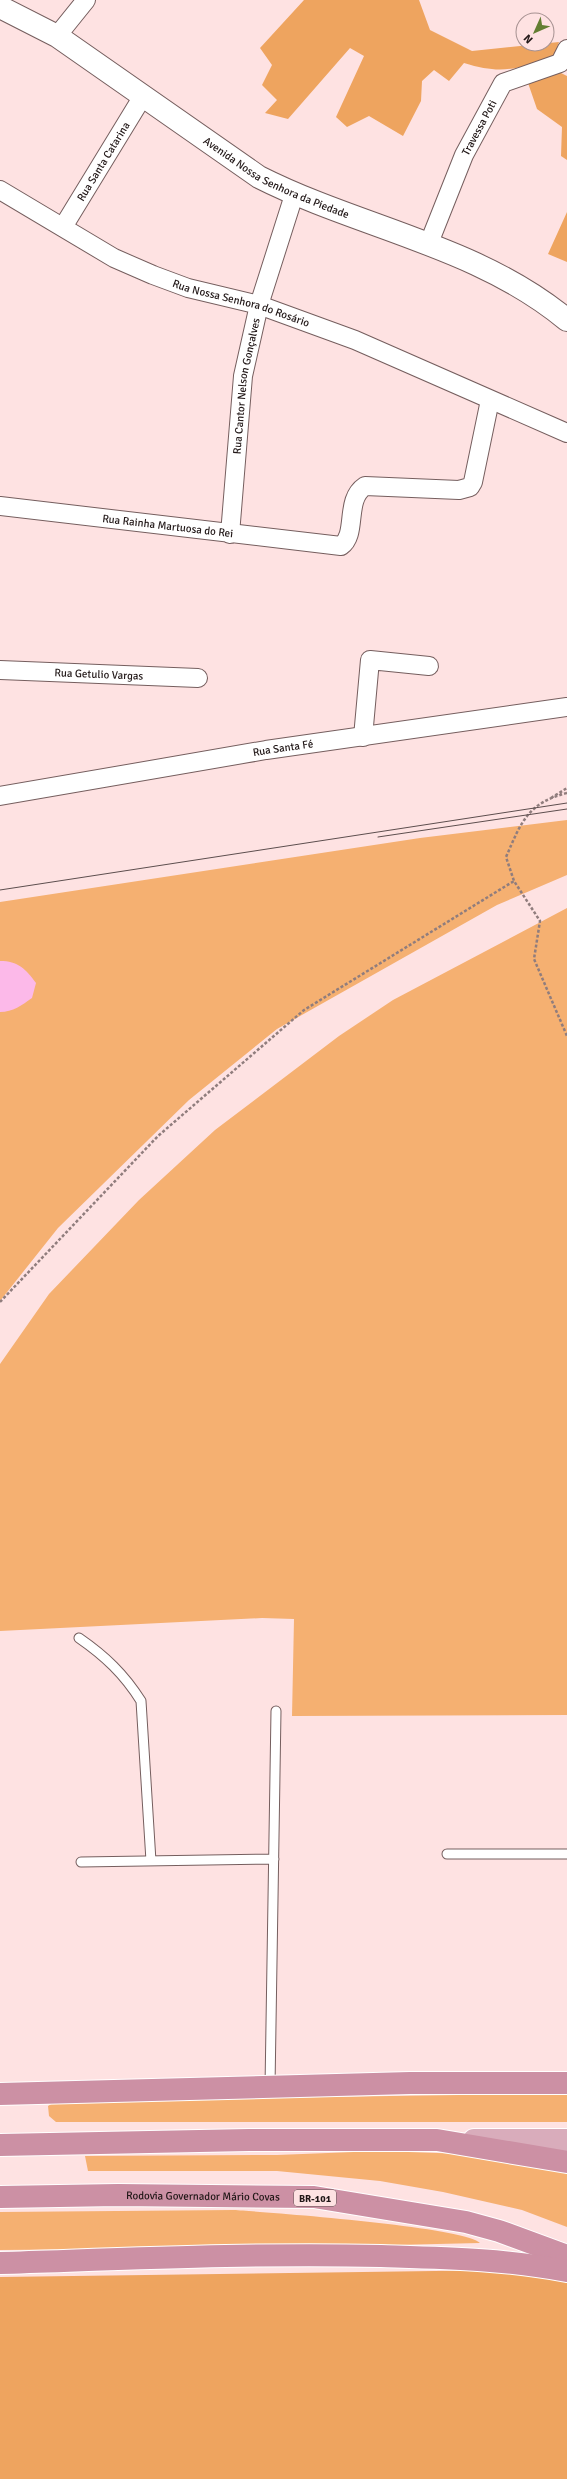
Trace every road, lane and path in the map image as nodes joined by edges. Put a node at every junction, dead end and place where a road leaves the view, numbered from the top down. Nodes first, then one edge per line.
1 (86, 0) edge
2 (0, 7) edge
3 (57, 36) junction
4 (567, 49) edge
5 (143, 96) junction
6 (0, 190) edge
7 (294, 195) junction
8 (63, 227) junction
9 (429, 243) junction
10 (259, 305) junction
11 (567, 320) edge
12 (490, 400) junction
13 (567, 433) edge
14 (0, 506) edge
15 (230, 534) junction
16 (429, 666) dead end
17 (0, 670) edge
18 (198, 678) dead end
19 (567, 707) edge
20 (363, 737) junction
21 (567, 788) edge
22 (567, 793) edge
23 (0, 796) edge
24 (542, 803) junction
25 (514, 881) junction
26 (567, 1036) edge
27 (0, 1302) edge
28 (79, 1638) dead end
29 (276, 1711) dead end
30 (447, 1854) dead end
31 (567, 1854) edge
32 (274, 1859) junction
33 (151, 1861) junction
34 (81, 1862) dead end
35 (567, 2083) edge
36 (270, 2087) junction
37 (0, 2094) edge
38 (437, 2140) junction
39 (567, 2140) edge
40 (0, 2145) edge
41 (567, 2162) edge
42 (0, 2197) edge
43 (567, 2256) edge
44 (0, 2263) edge
45 (567, 2271) edge

1 - 3 street
2 - 3 street, Avenida Nossa Senhora da Piedade
3 - 5 street, Avenida Nossa Senhora da Piedade
4 - 9 street, Travessa Poti
5 - 7 street, Avenida Nossa Senhora da Piedade
5 - 8 street, Rua Santa Catarina
6 - 8 street, Rua Nossa Senhora do Rosário
7 - 9 street, Avenida Nossa Senhora da Piedade
7 - 10 street, Rua Cantor Nelson Gonçalves
8 - 10 street, Rua Nossa Senhora do Rosário
9 - 11 street, Avenida Nossa Senhora da Piedade
10 - 12 street, Rua Nossa Senhora do Rosário
10 - 15 street, Rua Cantor Nelson Gonçalves
12 - 13 street, Rua Nossa Senhora do Rosário
12 - 15 street, Rua Rainha Martuosa do Rei
14 - 15 street, Rua Rainha Martuosa do Rei
16 - 20 street
17 - 18 street, Rua Getulio Vargas
19 - 20 street, Rua Santa Fé
20 - 23 street, Rua Santa Fé
21 - 24 path
22 - 24 path
24 - 25 path
25 - 26 path
25 - 27 path
28 - 33 lane
29 - 32 lane
30 - 31 lane
32 - 33 lane
32 - 36 lane
33 - 34 lane
35 - 36 highway
36 - 37 highway
38 - 39 main road
38 - 40 highway
38 - 41 highway
42 - 43 highway, Rodovia Governador Mário Covas / BR-101
44 - 45 highway

